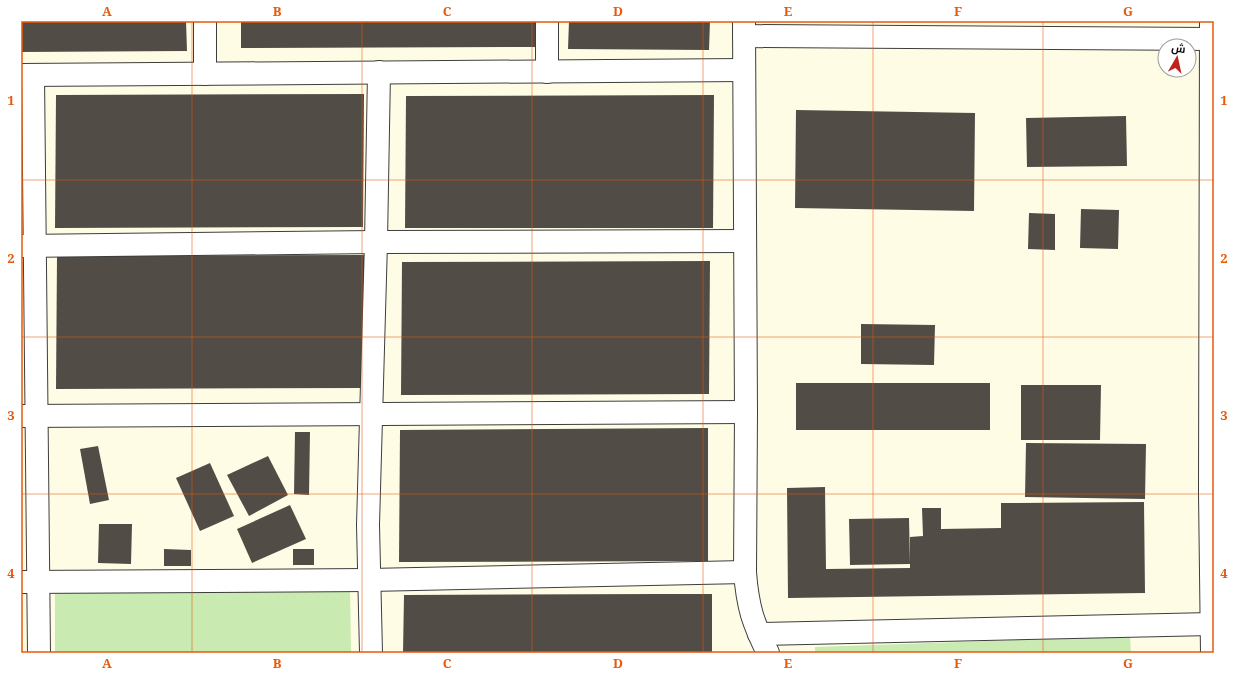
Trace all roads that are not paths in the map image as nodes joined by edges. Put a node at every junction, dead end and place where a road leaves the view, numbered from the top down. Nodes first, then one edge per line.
1 (205, 21) edge
2 (547, 21) edge
3 (744, 28) edge
4 (1211, 30) edge
5 (744, 70) junction
6 (379, 72) junction
7 (547, 72) junction
8 (205, 74) junction
9 (27, 75) edge
10 (1212, 148) edge
11 (745, 241) junction
12 (376, 242) junction
13 (28, 246) edge
14 (1212, 318) edge
15 (746, 412) junction
16 (370, 414) junction
17 (29, 416) edge
18 (1212, 493) edge
19 (745, 572) junction
20 (369, 580) junction
21 (30, 582) edge
22 (1212, 624) junction
23 (758, 634) junction
24 (39, 653) edge
25 (371, 653) edge
26 (768, 653) edge
27 (1212, 653) edge

1 - 8 street
2 - 7 street
3 - 4 street
3 - 5 street
4 - 10 street
5 - 7 street
5 - 11 street
6 - 7 street
6 - 8 street
6 - 12 street
8 - 9 street
9 - 13 street
10 - 14 street
11 - 12 street
11 - 15 street
12 - 13 street
12 - 16 street
13 - 17 street
14 - 18 street
15 - 16 street
15 - 19 street
16 - 17 street
16 - 20 street
17 - 21 street
18 - 22 street
19 - 20 street
19 - 23 street
20 - 21 street
20 - 25 street
21 - 24 street
22 - 23 street
22 - 27 street
23 - 26 street

